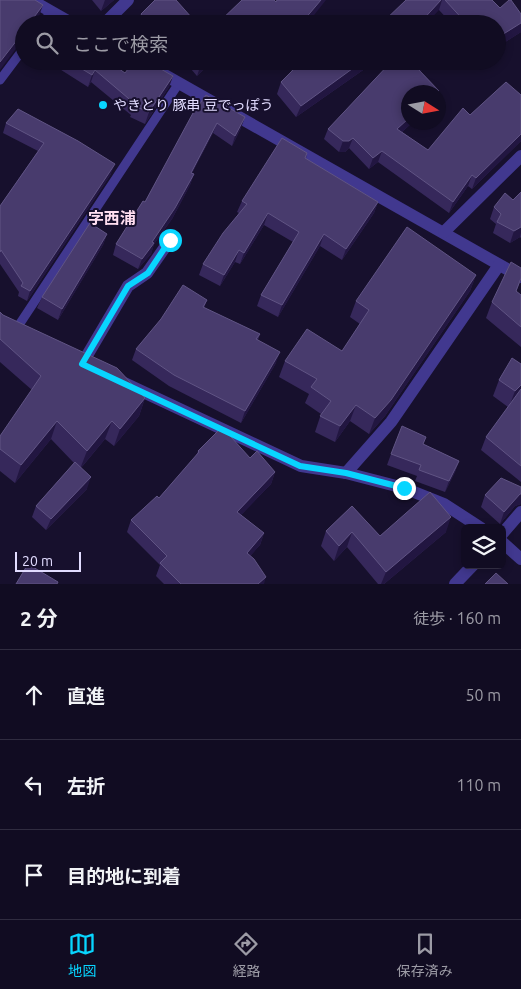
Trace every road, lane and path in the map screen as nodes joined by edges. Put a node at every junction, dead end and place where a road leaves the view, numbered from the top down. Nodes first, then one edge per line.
1 (31, 0) edge
2 (128, 0) edge
3 (51, 12) junction
4 (49, 15) edge
5 (56, 15) edge
6 (113, 15) edge
7 (15, 60) edge
8 (156, 70) edge
9 (0, 80) edge
10 (179, 83) junction
11 (521, 156) edge
12 (444, 232) junction
13 (170, 240) dead end
14 (499, 264) junction
15 (521, 277) edge
16 (0, 325) edge
17 (18, 334) joint
18 (82, 364) edge
19 (109, 376) edge
20 (346, 473) junction
21 (521, 512) edge
22 (475, 524) edge
23 (506, 529) edge
24 (506, 545) edge
25 (521, 558) edge
26 (469, 569) edge
27 (456, 584) edge

1 - 3 street
2 - 6 street
3 - 4 lane
3 - 5 street
7 - 9 lane
8 - 10 street
10 - 12 street
10 - 17 lane
11 - 12 street
12 - 14 street
13 - 18 street
14 - 15 street
14 - 20 street
16 - 17 street
19 - 20 street
20 - 22 street
21 - 23 street
24 - 25 street
26 - 27 street

